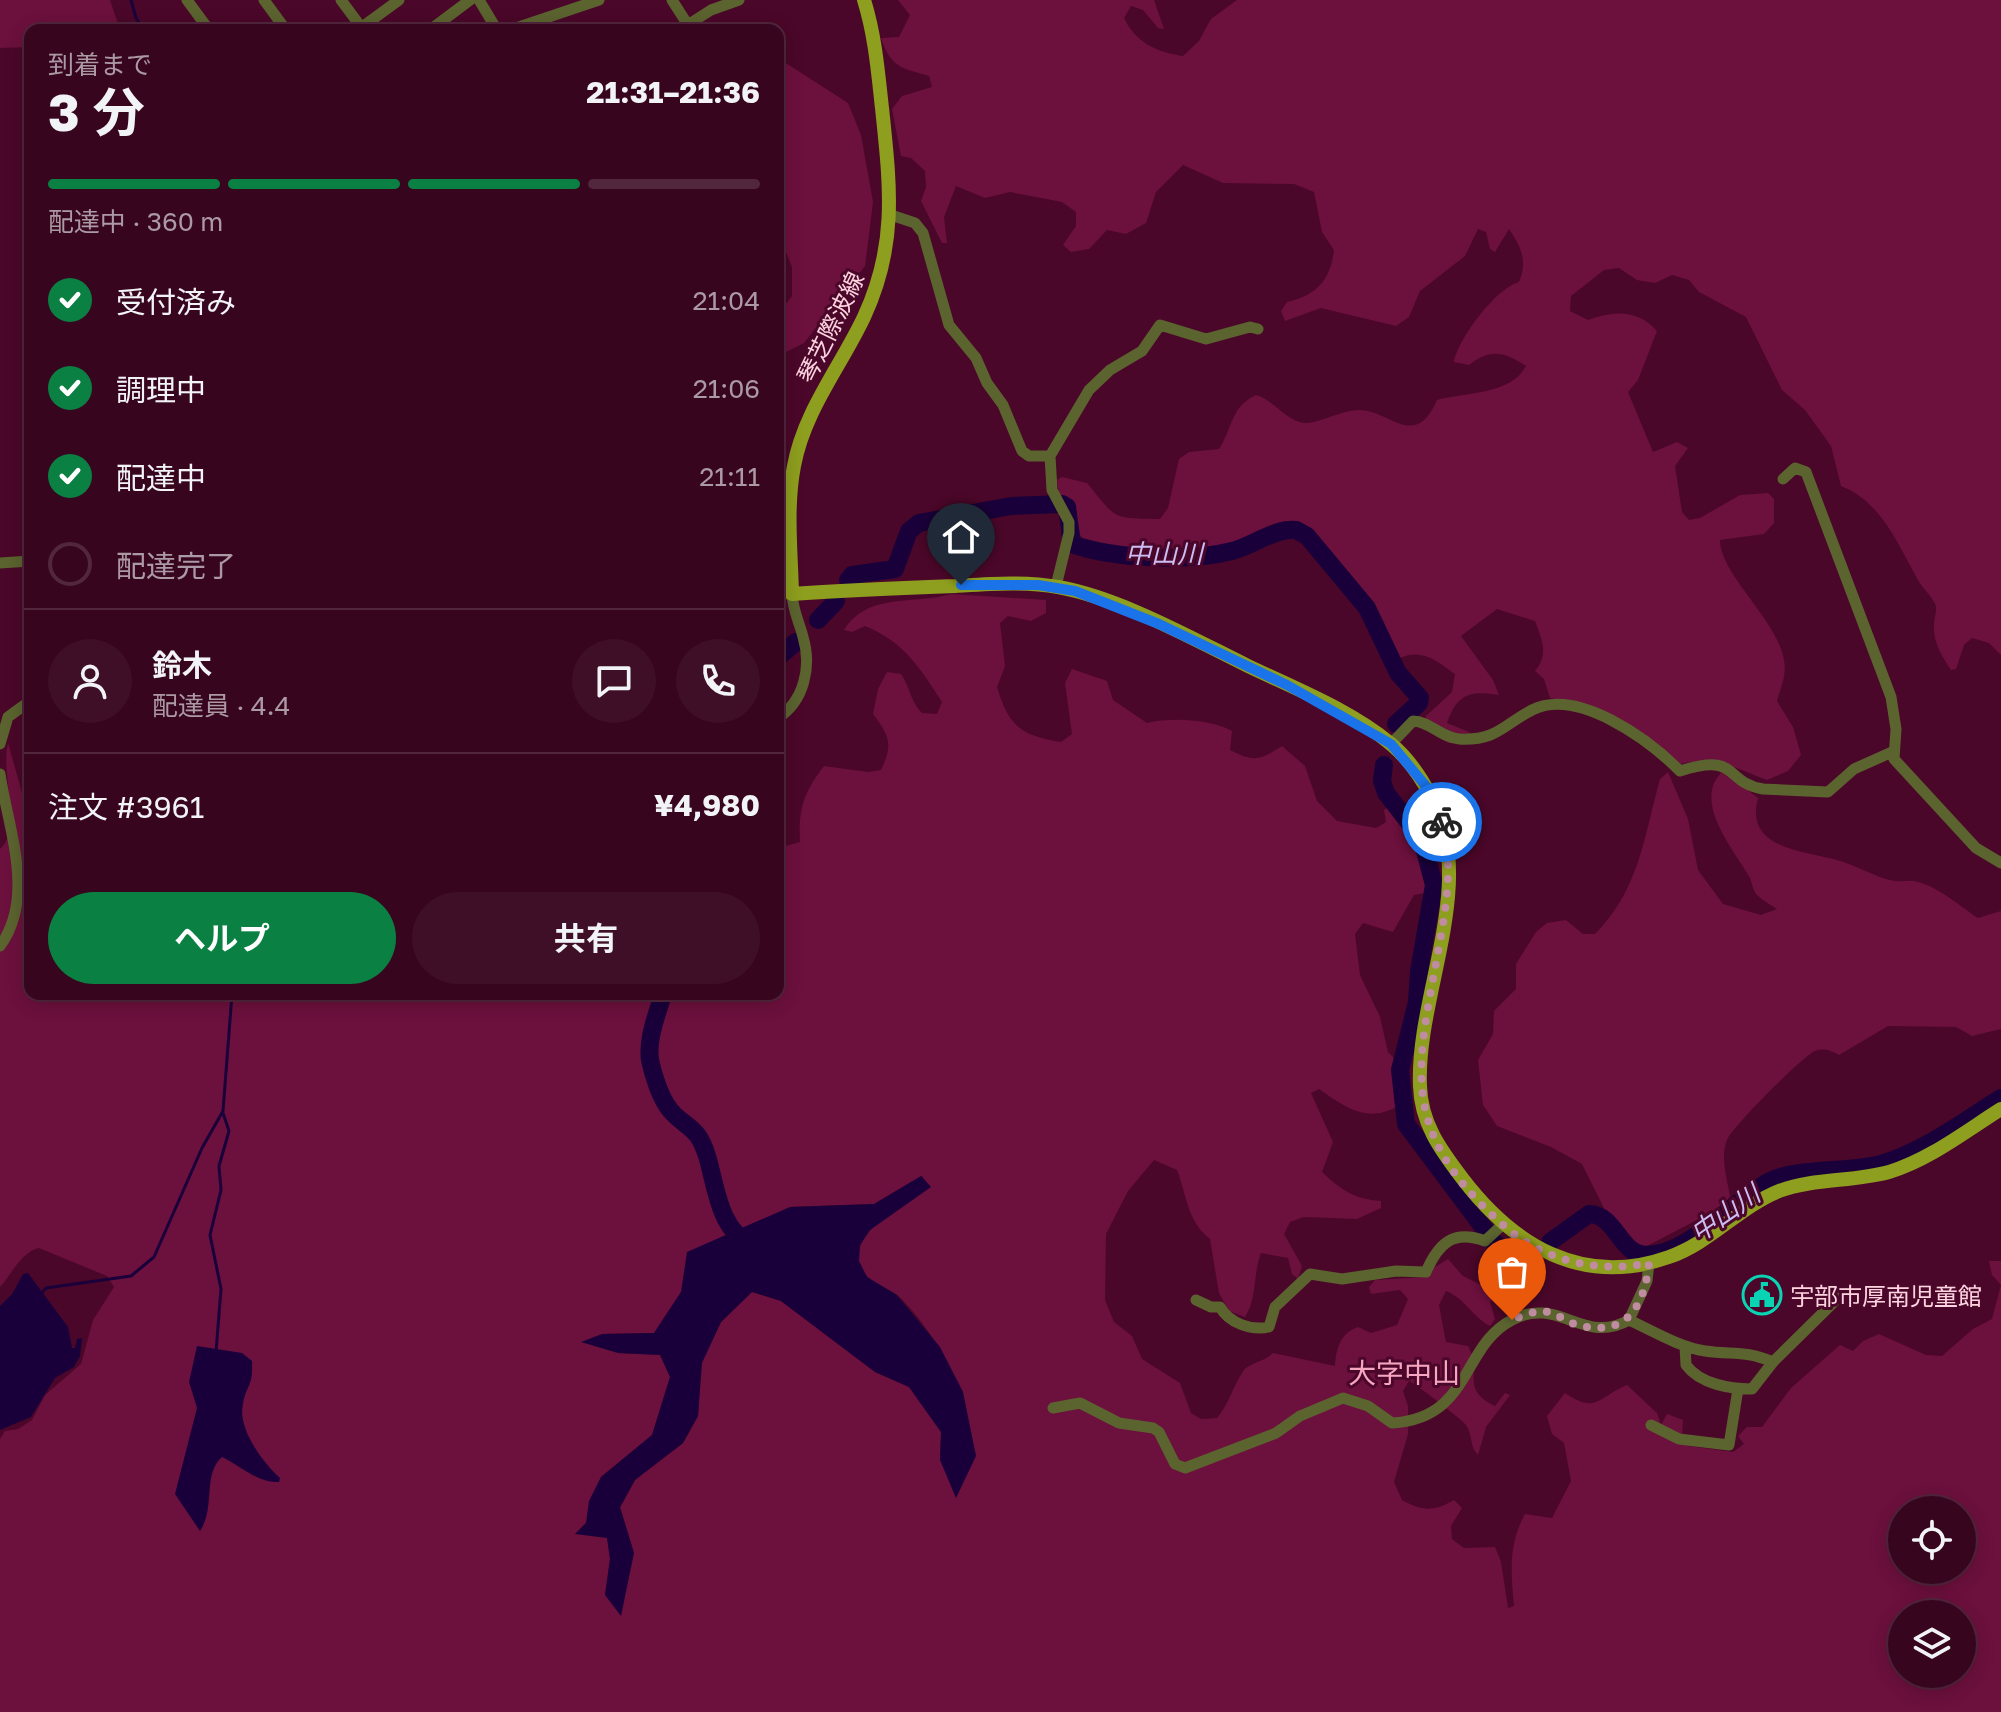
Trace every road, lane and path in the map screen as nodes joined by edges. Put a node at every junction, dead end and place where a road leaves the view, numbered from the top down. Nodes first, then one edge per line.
1 (187, 0) edge
2 (264, 0) edge
3 (341, 0) edge
4 (399, 0) edge
5 (470, 0) edge
6 (479, 0) edge
7 (599, 0) edge
8 (672, 0) edge
9 (739, 0) edge
10 (864, 0) edge
11 (205, 24) edge
12 (280, 24) edge
13 (357, 24) edge
14 (367, 24) edge
15 (438, 24) edge
16 (493, 24) edge
17 (528, 24) edge
18 (682, 24) edge
19 (690, 24) edge
20 (891, 215) junction
21 (1258, 329) dead end
22 (1050, 456) junction
23 (1783, 479) dead end
24 (24, 561) edge
25 (0, 563) edge
26 (1056, 586) junction
27 (785, 594) edge
28 (24, 705) edge
29 (784, 712) edge
30 (0, 744) edge
31 (1391, 744) junction
32 (1892, 752) junction
33 (0, 774) edge
34 (2001, 863) edge
35 (0, 946) edge
36 (2001, 1109) edge
37 (1502, 1225) junction
38 (1649, 1263) junction
39 (1841, 1295) dead end
40 (1196, 1300) dead end
41 (1629, 1320) junction
42 (1685, 1346) junction
43 (1773, 1362) junction
44 (1738, 1389) junction
45 (1053, 1408) dead end
46 (1651, 1425) dead end

1 - 11 street
2 - 12 street
3 - 13 street
4 - 14 street
5 - 15 street
6 - 16 street
7 - 17 street
8 - 18 street
9 - 19 street
10 - 20 main road, 琴芝際波線
20 - 22 street
20 - 27 main road, 琴芝際波線
21 - 22 street
22 - 26 street
23 - 32 street
24 - 25 street
26 - 27 main road
26 - 31 main road
27 - 29 street
28 - 30 street
31 - 32 street
31 - 37 main road
32 - 34 street
33 - 35 street
36 - 38 main road
37 - 38 main road
37 - 40 street
38 - 41 street
39 - 43 street
41 - 42 street
41 - 45 street
42 - 43 street
42 - 44 street
43 - 44 street
44 - 46 street

